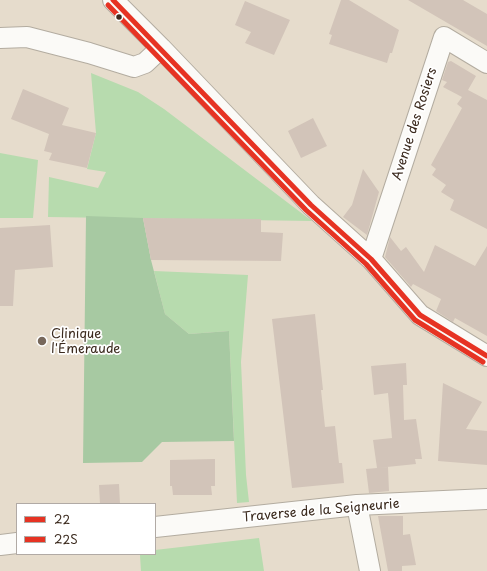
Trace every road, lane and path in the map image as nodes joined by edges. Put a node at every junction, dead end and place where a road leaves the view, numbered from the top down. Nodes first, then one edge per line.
1 (113, 0) edge
2 (0, 38) edge
3 (162, 48) junction
4 (487, 63) edge
5 (371, 260) junction
6 (487, 356) edge
7 (487, 499) edge
8 (357, 505) junction
9 (156, 527) edge
10 (16, 543) edge
11 (0, 545) edge
12 (370, 571) edge

1 - 3 street
2 - 3 street
3 - 5 street
4 - 5 street, Avenue des Rosiers
5 - 6 street
7 - 8 street, Traverse de la Seigneurie
8 - 9 street, Traverse de la Seigneurie
8 - 12 street
10 - 11 street

